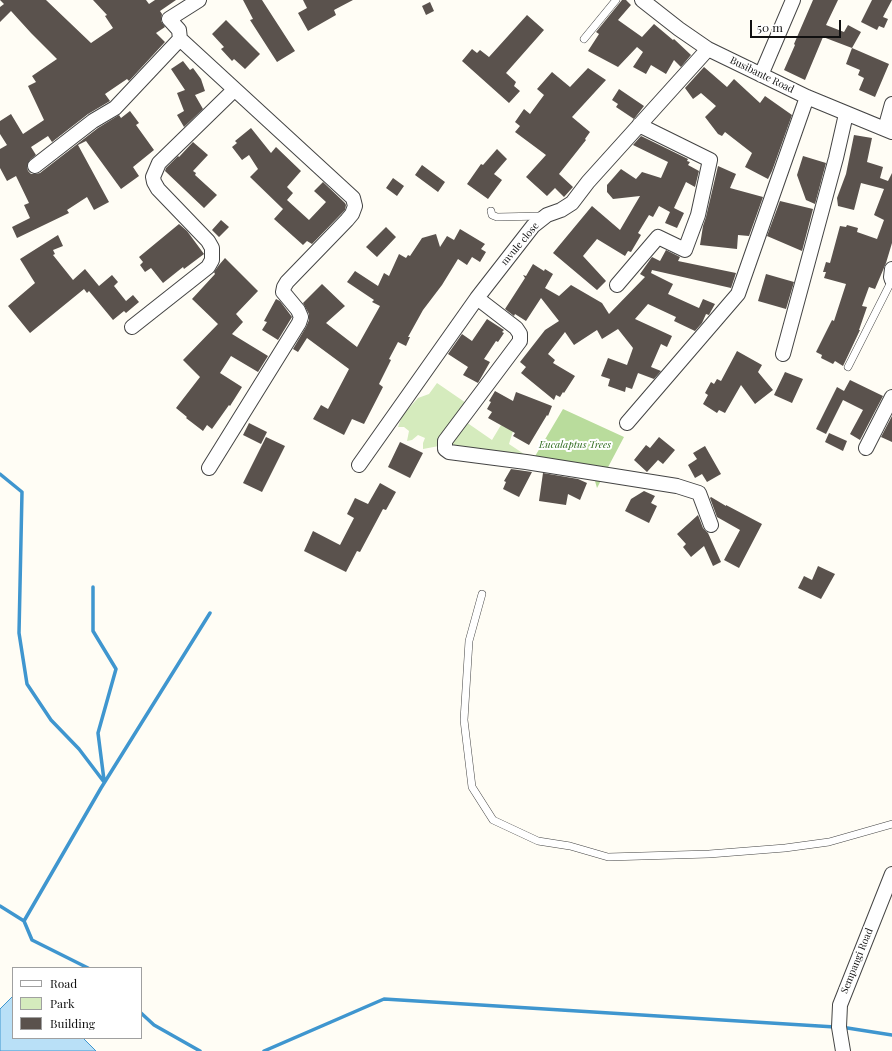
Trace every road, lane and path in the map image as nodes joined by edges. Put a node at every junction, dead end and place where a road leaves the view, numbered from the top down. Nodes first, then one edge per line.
1 (199, 0) edge
2 (616, 0) edge
3 (642, 0) edge
4 (793, 0) edge
5 (180, 39) junction
6 (584, 39) dead end
7 (708, 49) junction
8 (761, 75) junction
9 (234, 90) junction
10 (807, 97) junction
11 (892, 104) edge
12 (846, 114) junction
13 (639, 125) junction
14 (889, 131) edge
15 (35, 166) dead end
16 (491, 212) dead end
17 (548, 215) junction
18 (892, 269) edge
19 (892, 280) edge
20 (617, 285) dead end
21 (477, 298) junction
22 (132, 327) dead end
23 (783, 354) dead end
24 (848, 367) dead end
25 (892, 397) edge
26 (627, 423) dead end
27 (866, 448) dead end
28 (359, 465) dead end
29 (209, 468) dead end
30 (711, 525) dead end
31 (482, 594) dead end
32 (892, 824) edge
33 (892, 874) edge
34 (843, 1051) edge

1 - 5 street
2 - 6 lane
3 - 7 street, Busibante Road
4 - 8 street
5 - 9 street
5 - 15 street
7 - 8 street, Busibante Road
7 - 13 street, mvule close
8 - 10 street, Busibante Road
9 - 22 street
9 - 29 street
10 - 12 street, Busibante Road
10 - 26 street
11 - 14 street
12 - 14 street, Busibante Road
12 - 23 street
13 - 17 street, mvule close
13 - 20 street
16 - 17 lane
17 - 21 street, mvule close
18 - 19 street
19 - 24 lane
21 - 28 street, mvule close
21 - 30 street
25 - 27 street
31 - 32 lane
33 - 34 street, Sempangi Road

